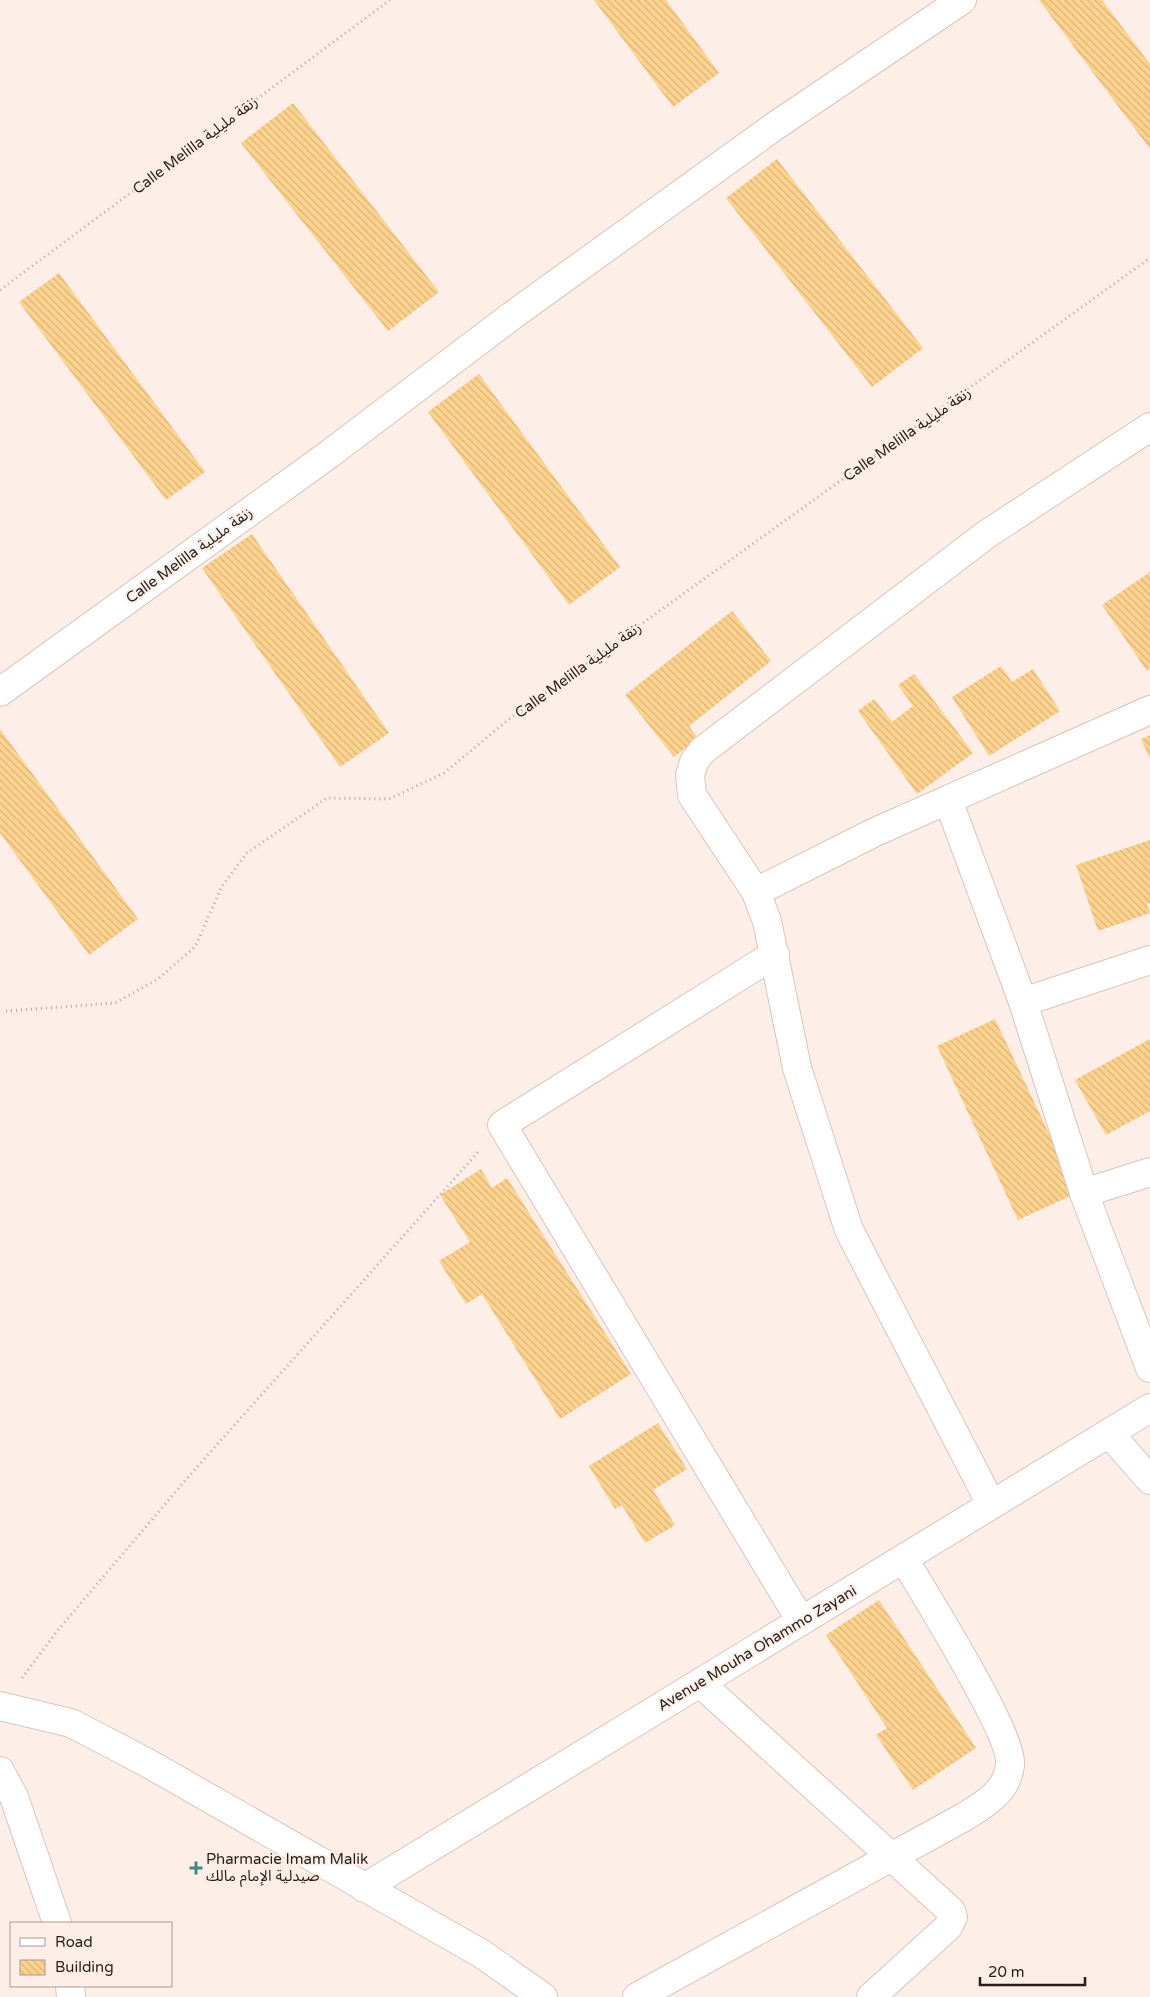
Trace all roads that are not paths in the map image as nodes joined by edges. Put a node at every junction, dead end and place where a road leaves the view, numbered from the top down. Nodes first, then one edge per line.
1 (962, 0) edge
2 (1150, 427) edge
3 (0, 692) edge
4 (1150, 710) edge
5 (948, 800) junction
6 (756, 892) junction
7 (775, 954) junction
8 (1150, 960) edge
9 (1023, 1002) junction
10 (1150, 1172) edge
11 (1084, 1193) junction
12 (1150, 1368) edge
13 (1150, 1408) edge
14 (1108, 1433) junction
15 (1150, 1480) edge
16 (991, 1504) junction
17 (904, 1559) junction
18 (801, 1621) junction
19 (700, 1683) junction
20 (0, 1706) edge
21 (0, 1771) edge
22 (890, 1856) junction
23 (364, 1888) junction
24 (56, 1922) edge
25 (544, 1997) edge
26 (637, 1997) edge
27 (871, 1997) edge

1 - 3 street, Calle Melilla زنقة مليلية
2 - 6 street
4 - 5 street
5 - 6 street
5 - 9 street
6 - 7 street
7 - 16 street
7 - 18 street
8 - 9 street
9 - 11 street
10 - 11 street
11 - 12 street
13 - 14 street, Avenue Mouha Ohammo Zayani
14 - 15 street
14 - 16 street, Avenue Mouha Ohammo Zayani
16 - 17 street, Avenue Mouha Ohammo Zayani
17 - 18 street, Avenue Mouha Ohammo Zayani
17 - 22 street
18 - 19 street, Avenue Mouha Ohammo Zayani
19 - 22 street
19 - 23 street, Avenue Mouha Ohammo Zayani
20 - 23 street
21 - 24 street
22 - 26 street
22 - 27 street
23 - 25 street

